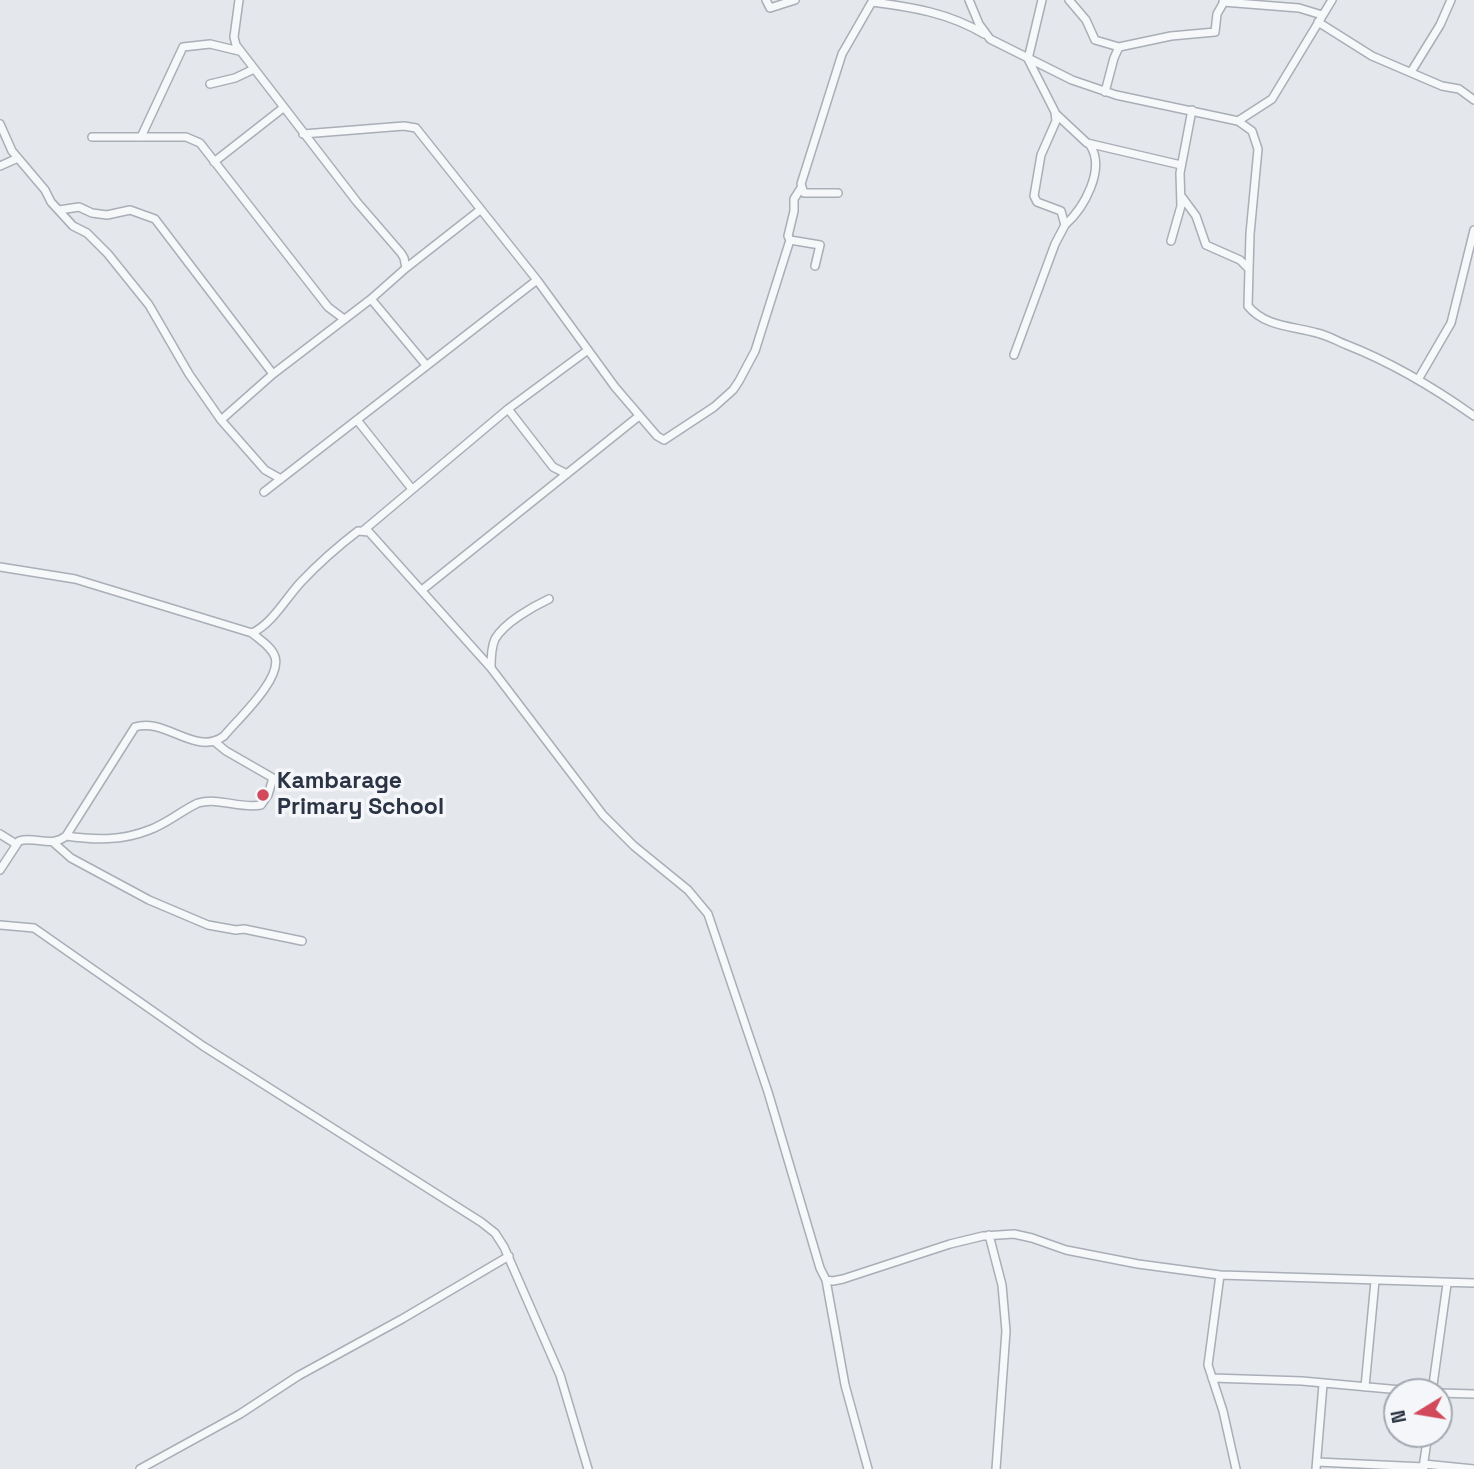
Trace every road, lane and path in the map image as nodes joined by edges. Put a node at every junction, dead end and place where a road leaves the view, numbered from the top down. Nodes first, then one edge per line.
1 (239, 0) edge
2 (766, 0) edge
3 (795, 0) edge
4 (969, 0) edge
5 (1042, 0) edge
6 (1069, 0) edge
7 (1332, 0) edge
8 (1451, 0) edge
9 (872, 1) edge
10 (1224, 1) edge
11 (1320, 18) junction
12 (986, 35) junction
13 (1119, 47) junction
14 (240, 51) junction
15 (1028, 59) junction
16 (254, 69) junction
17 (1411, 72) junction
18 (210, 84) dead end
19 (1105, 92) junction
20 (1474, 100) edge
21 (283, 108) junction
22 (1192, 110) junction
23 (1055, 112) junction
24 (1238, 121) junction
25 (0, 124) edge
26 (303, 134) junction
27 (92, 136) dead end
28 (141, 137) junction
29 (1090, 144) junction
30 (18, 158) junction
31 (214, 162) junction
32 (1181, 165) junction
33 (0, 166) edge
34 (801, 188) junction
35 (838, 193) dead end
36 (1182, 197) junction
37 (60, 210) junction
38 (480, 210) junction
39 (1065, 225) junction
40 (1474, 230) edge
41 (790, 240) junction
42 (1171, 241) dead end
43 (815, 266) dead end
44 (406, 268) junction
45 (1248, 268) junction
46 (537, 280) junction
47 (371, 299) junction
48 (344, 319) junction
49 (588, 350) junction
50 (1014, 355) dead end
51 (426, 365) junction
52 (273, 374) junction
53 (1419, 378) junction
54 (508, 409) junction
55 (639, 416) junction
56 (1474, 416) edge
57 (221, 420) junction
58 (357, 420) junction
59 (567, 474) junction
60 (281, 479) junction
61 (412, 489) junction
62 (264, 492) dead end
63 (364, 530) junction
64 (0, 567) edge
65 (422, 590) junction
66 (548, 599) dead end
67 (252, 633) junction
68 (491, 668) junction
69 (215, 742) junction
70 (0, 834) edge
71 (66, 836) junction
72 (54, 843) junction
73 (16, 844) junction
74 (0, 870) edge
75 (0, 925) edge
76 (302, 941) dead end
77 (989, 1235) junction
78 (509, 1256) junction
79 (1220, 1275) junction
80 (826, 1280) junction
81 (1375, 1281) junction
82 (1474, 1283) edge
83 (1447, 1284) junction
84 (1212, 1378) junction
85 (1435, 1378) edge
86 (1323, 1384) junction
87 (1365, 1387) junction
88 (1383, 1389) edge
89 (1453, 1393) edge
90 (1474, 1394) edge
91 (1426, 1448) edge
92 (1316, 1466) edge
93 (1424, 1467) edge
94 (140, 1469) edge
95 (588, 1469) edge
96 (868, 1469) edge
97 (996, 1469) edge
98 (1236, 1469) edge
99 (1474, 1469) edge

1 - 14 street
2 - 3 street
4 - 12 street
5 - 15 street
6 - 13 street
7 - 11 street
8 - 17 street
9 - 12 street
9 - 34 street
10 - 11 street
10 - 13 street
11 - 17 street
11 - 24 street
12 - 15 street
13 - 19 street
14 - 16 street
14 - 28 street
15 - 19 street
15 - 23 street
16 - 18 street
16 - 21 street
17 - 20 street
19 - 22 street
21 - 26 street
21 - 31 street
22 - 24 street
22 - 32 street
23 - 29 street
23 - 39 street
24 - 45 street
25 - 30 street
26 - 38 street
26 - 44 street
27 - 28 street
28 - 31 street
29 - 32 street
29 - 39 street
30 - 33 street
30 - 37 street
31 - 48 street
32 - 36 street
34 - 35 street
34 - 41 street
36 - 42 street
36 - 45 street
37 - 52 street
37 - 57 street
38 - 44 street
38 - 46 street
39 - 50 street
40 - 53 street
41 - 43 street
41 - 55 street
44 - 47 street
45 - 53 street
46 - 49 street
46 - 51 street
47 - 48 street
47 - 51 street
48 - 52 street
49 - 54 street
49 - 55 street
51 - 58 street
52 - 57 street
53 - 56 street
54 - 59 street
54 - 61 street
55 - 59 street
57 - 60 street
58 - 60 street
58 - 61 street
59 - 65 street
60 - 62 street
61 - 63 street
63 - 65 street
63 - 67 street
64 - 67 street
65 - 68 street
66 - 68 street
67 - 69 street
68 - 80 street
69 - 71 street
69 - 71 street
70 - 73 street
71 - 72 street
72 - 73 street
72 - 76 street
73 - 74 street
75 - 78 street
77 - 79 street
77 - 80 street
77 - 97 street
78 - 94 street
78 - 95 street
79 - 81 street
79 - 84 street
80 - 96 street
81 - 83 street
81 - 87 street
82 - 83 street
83 - 85 street
84 - 86 street
84 - 98 street
86 - 87 street
86 - 92 street
87 - 88 street
89 - 90 street
91 - 93 street
92 - 93 street
93 - 99 street

